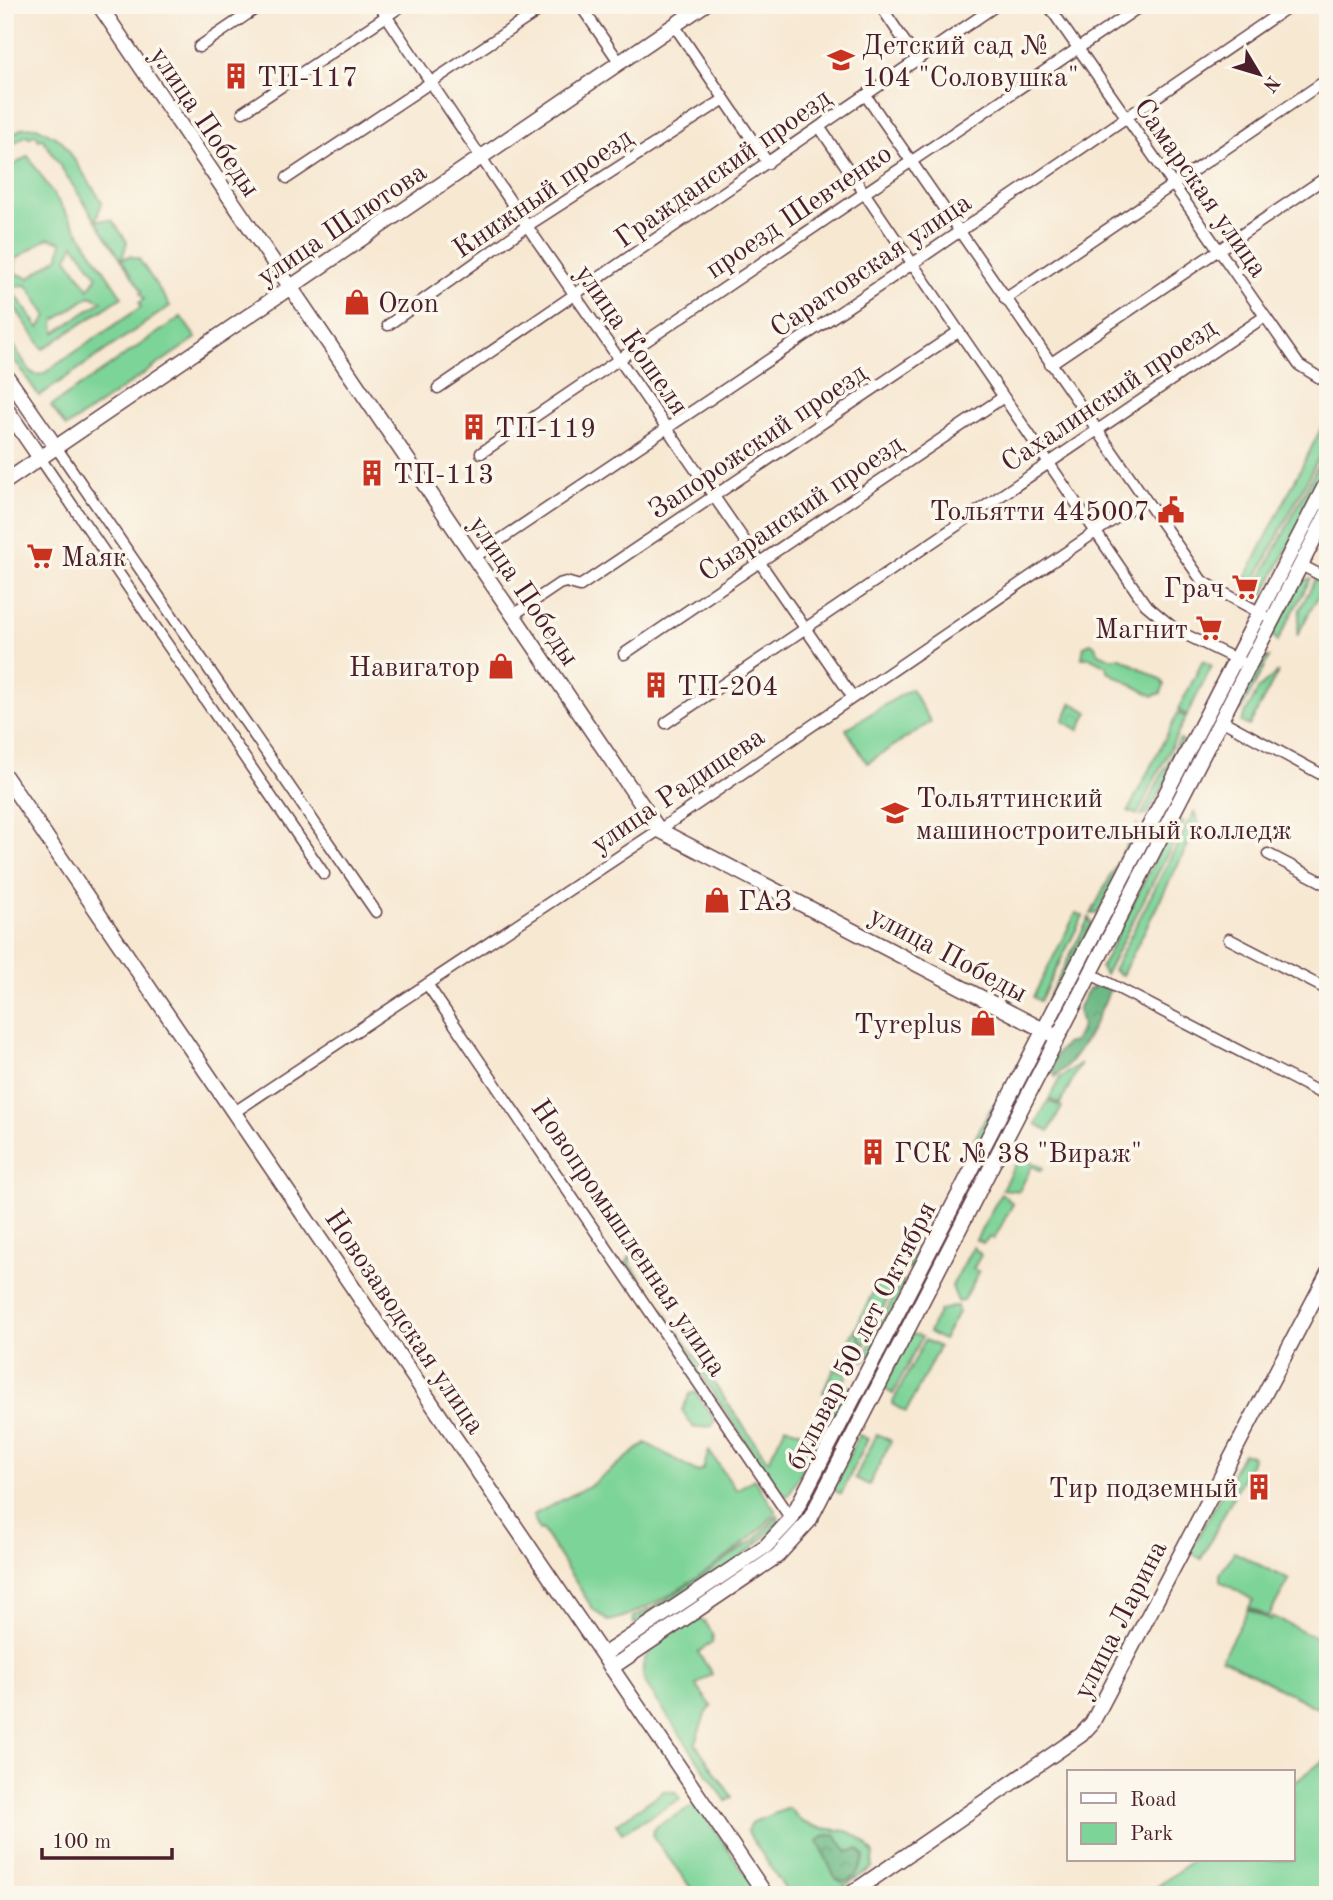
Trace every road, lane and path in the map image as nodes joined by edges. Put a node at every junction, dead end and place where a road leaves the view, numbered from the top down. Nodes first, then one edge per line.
1 (261, 5) edge
2 (379, 5) edge
3 (403, 5) edge
4 (547, 5) edge
5 (580, 5) edge
6 (705, 5) edge
7 (880, 5) edge
8 (997, 5) edge
9 (1048, 5) edge
10 (1142, 5) edge
11 (1291, 5) edge
12 (101, 6) edge
13 (387, 16) junction
14 (674, 26) junction
15 (199, 47) dead end
16 (1078, 49) junction
17 (916, 60) junction
18 (620, 62) junction
19 (1328, 79) edge
20 (431, 82) junction
21 (866, 96) junction
22 (723, 100) junction
23 (243, 112) dead end
24 (1126, 116) junction
25 (820, 128) junction
26 (482, 158) junction
27 (911, 161) junction
28 (768, 163) junction
29 (1328, 176) edge
30 (287, 178) dead end
31 (1172, 184) junction
32 (864, 193) junction
33 (527, 226) junction
34 (959, 232) junction
35 (1218, 250) junction
36 (912, 264) junction
37 (289, 288) junction
38 (575, 296) junction
39 (1006, 299) junction
40 (1264, 317) junction
41 (388, 325) dead end
42 (958, 332) junction
43 (619, 361) junction
44 (1049, 364) junction
45 (5, 374) edge
46 (1328, 383) edge
47 (438, 388) dead end
48 (1002, 398) junction
49 (5, 407) edge
50 (667, 428) junction
51 (1096, 430) junction
52 (55, 447) junction
53 (481, 453) dead end
54 (40, 458) junction
55 (1048, 462) junction
56 (1328, 480) edge
57 (5, 482) edge
58 (714, 496) junction
59 (1143, 499) junction
60 (1328, 512) edge
61 (1095, 532) junction
62 (473, 558) junction
63 (761, 562) junction
64 (1301, 565) junction
65 (1328, 579) edge
66 (513, 615) junction
67 (1266, 616) junction
68 (806, 628) junction
69 (624, 654) dead end
70 (1235, 658) junction
71 (1249, 666) junction
72 (852, 696) junction
73 (1221, 720) junction
74 (666, 723) dead end
75 (5, 776) edge
76 (1328, 778) edge
77 (659, 830) junction
78 (1268, 854) dead end
79 (324, 874) dead end
80 (1328, 885) edge
81 (376, 912) dead end
82 (1228, 939) dead end
83 (1091, 974) junction
84 (427, 984) junction
85 (1328, 990) edge
86 (1051, 1034) junction
87 (1328, 1097) edge
88 (233, 1113) junction
89 (1328, 1273) edge
90 (903, 1322) junction
91 (791, 1519) junction
92 (642, 1629) junction
93 (649, 1642) junction
94 (603, 1655) junction
95 (611, 1668) junction
96 (766, 1895) edge
97 (849, 1895) edge

1 - 15 street
2 - 13 street, улица Кошеля
3 - 13 street
4 - 20 street
5 - 18 street
6 - 14 main road, улица Шлютова
7 - 17 street
8 - 17 street, Гражданский проезд
9 - 16 street, Самарская улица
10 - 16 street, проезд Шевченко
11 - 24 street, Саратовская улица
12 - 37 main road, улица Победы
13 - 20 street, улица Кошеля
13 - 23 street
14 - 18 main road, улица Шлютова
14 - 22 street
16 - 24 street, Самарская улица
16 - 27 street, проезд Шевченко
17 - 21 street, Гражданский проезд
18 - 26 main road, улица Шлютова
19 - 31 street
20 - 26 street, улица Кошеля
20 - 30 street
21 - 25 street, Гражданский проезд
21 - 27 street
22 - 28 street
22 - 33 street, Книжный проезд
24 - 31 street, Самарская улица
24 - 34 street, Саратовская улица
25 - 28 street, Гражданский проезд
25 - 32 street
26 - 33 street, улица Кошеля
26 - 37 main road, улица Шлютова
27 - 32 street, проезд Шевченко
27 - 34 street
28 - 38 street, Гражданский проезд
29 - 35 street
31 - 35 street, Самарская улица
31 - 39 street
32 - 36 street
32 - 43 street, проезд Шевченко
33 - 38 street, улица Кошеля
33 - 41 street, Книжный проезд
34 - 36 street, Саратовская улица
34 - 39 street
35 - 40 street, Самарская улица
35 - 44 street
36 - 42 street
36 - 50 street, Саратовская улица
37 - 52 main road, улица Шлютова
37 - 62 main road, улица Победы
38 - 43 street, улица Кошеля
38 - 47 street, Гражданский проезд
39 - 44 street
40 - 46 street, Самарская улица
40 - 51 street, Сахалинский проезд
42 - 48 street
42 - 58 street, Запорожский проезд
43 - 50 street, улица Кошеля
43 - 53 street, проезд Шевченко
44 - 51 street
45 - 52 main road
48 - 55 street
48 - 63 street, Сызранский проезд
49 - 54 main road
50 - 58 street, улица Кошеля
50 - 62 street, Саратовская улица
51 - 55 street, Сахалинский проезд
51 - 59 street
52 - 54 main road, улица Шлютова
52 - 81 street
54 - 57 main road, улица Шлютова
54 - 79 street
55 - 61 street
55 - 68 street, Сахалинский проезд
56 - 67 main road, бульвар 50 лет Октября
58 - 63 street, улица Кошеля
58 - 66 street, Запорожский проезд
59 - 61 street, улица Радищева
59 - 67 street
60 - 64 main road, бульвар 50 лет Октября
61 - 70 street
61 - 72 street, улица Радищева
62 - 66 main road, улица Победы
63 - 68 street, улица Кошеля
63 - 69 street, Сызранский проезд
64 - 65 street
64 - 67 main road, бульвар 50 лет Октября
66 - 77 main road, улица Победы
67 - 70 main road, бульвар 50 лет Октября
67 - 71 main road, бульвар 50 лет Октября
68 - 72 street, улица Кошеля
68 - 74 street, Сахалинский проезд
70 - 71 street
70 - 86 main road, бульвар 50 лет Октября
71 - 73 main road, бульвар 50 лет Октября
72 - 77 street, улица Радищева
73 - 76 street
73 - 83 main road, бульвар 50 лет Октября
75 - 88 main road, Новозаводская улица
77 - 84 street, улица Радищева
77 - 86 main road, улица Победы
78 - 80 street
82 - 85 street
83 - 86 main road, бульвар 50 лет Октября
83 - 87 street
84 - 88 street, улица Радищева
84 - 91 street, Новопромышленная улица
86 - 90 main road, бульвар 50 лет Октября
88 - 94 main road, Новозаводская улица
89 - 97 main road, улица Ларина
90 - 91 main road, бульвар 50 лет Октября
90 - 93 main road, бульвар 50 лет Октября
91 - 92 main road, бульвар 50 лет Октября
92 - 93 main road
92 - 94 main road, бульвар 50 лет Октября
93 - 95 main road, бульвар 50 лет Октября
94 - 95 main road, Новозаводская улица
95 - 96 main road, Новозаводская улица

